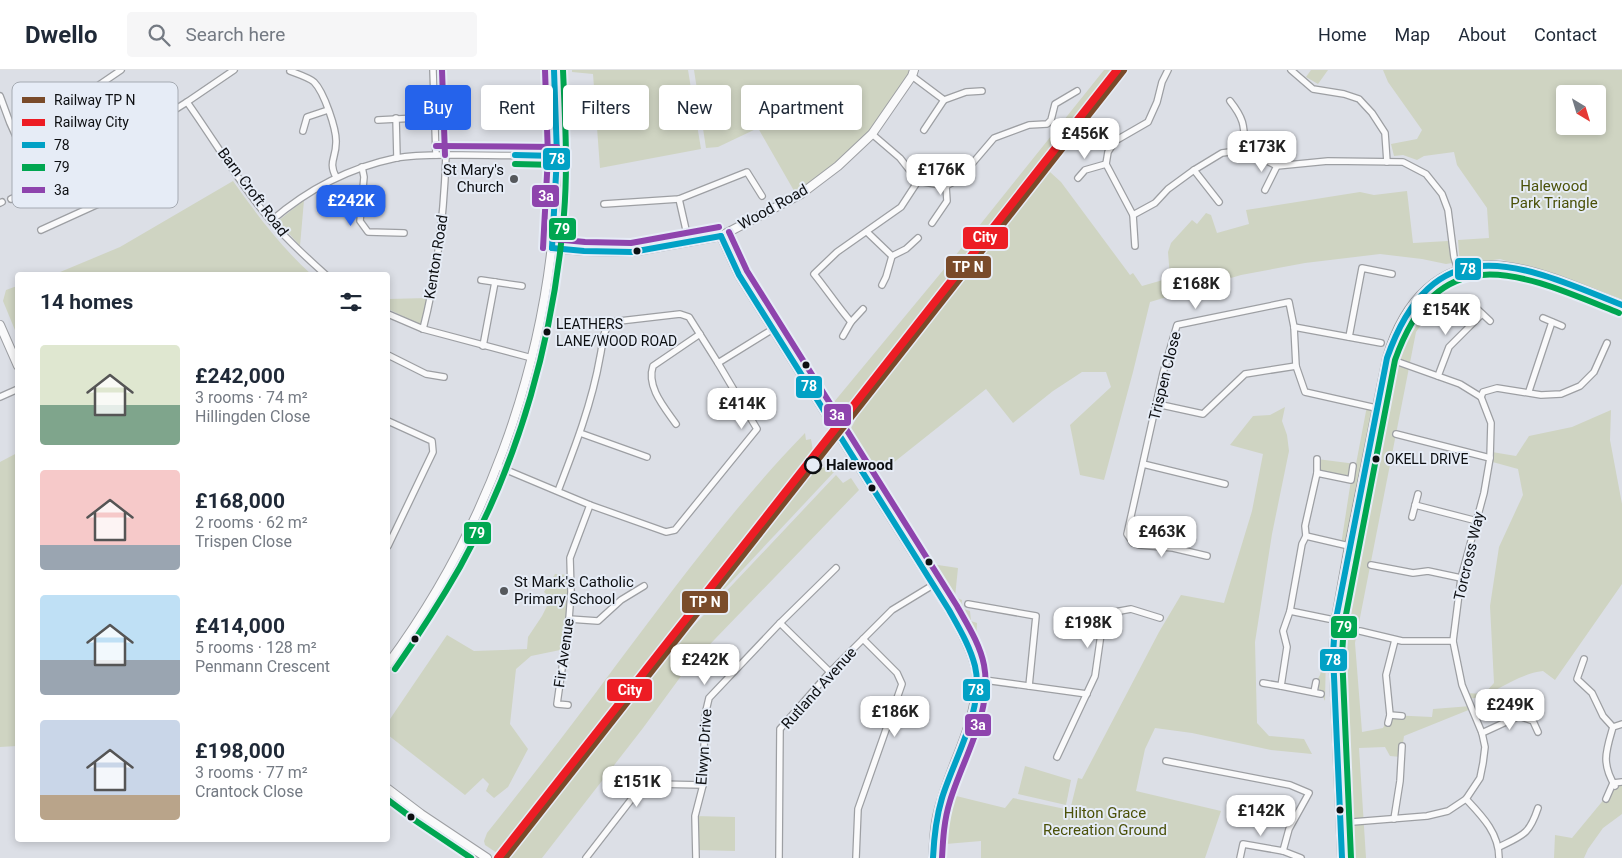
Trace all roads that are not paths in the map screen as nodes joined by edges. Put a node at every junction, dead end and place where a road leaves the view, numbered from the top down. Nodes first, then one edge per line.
1 (121, 70) edge
2 (234, 70) edge
3 (290, 70) edge
4 (433, 70) edge
5 (554, 70) edge
6 (1168, 70) edge
7 (1291, 70) edge
8 (913, 73) edge
9 (103, 82) edge
10 (982, 91) dead end
11 (1077, 91) dead end
12 (0, 96) edge
13 (944, 100) junction
14 (1230, 101) dead end
15 (187, 102) junction
16 (178, 108) edge
17 (328, 110) junction
18 (396, 118) junction
19 (405, 118) edge
20 (378, 120) dead end
21 (12, 127) edge
22 (924, 130) dead end
23 (303, 131) dead end
24 (872, 134) junction
25 (1245, 150) junction
26 (436, 154) junction
27 (446, 155) junction
28 (557, 156) junction
29 (397, 158) junction
30 (1387, 162) junction
31 (1106, 164) junction
32 (362, 166) junction
33 (1277, 166) junction
34 (1194, 170) junction
35 (336, 177) junction
36 (1078, 178) dead end
37 (918, 181) junction
38 (946, 186) junction
39 (1265, 190) dead end
40 (762, 196) dead end
41 (679, 199) junction
42 (1219, 202) dead end
43 (604, 204) dead end
44 (90, 208) edge
45 (1133, 215) junction
46 (271, 221) junction
47 (932, 223) dead end
48 (41, 230) dead end
49 (867, 232) junction
50 (404, 233) dead end
51 (721, 236) junction
52 (918, 238) dead end
53 (689, 242) junction
54 (1135, 246) dead end
55 (552, 248) junction
56 (892, 256) junction
57 (1458, 270) junction
58 (323, 272) edge
59 (1392, 274) dead end
60 (481, 280) dead end
61 (495, 282) junction
62 (882, 285) dead end
63 (522, 286) dead end
64 (1622, 304) edge
65 (1475, 307) dead end
66 (863, 309) dead end
67 (1482, 314) junction
68 (390, 315) edge
69 (1543, 318) dead end
70 (1490, 321) dead end
71 (851, 322) junction
72 (1552, 322) junction
73 (0, 324) edge
74 (1562, 326) dead end
75 (1294, 327) junction
76 (423, 328) junction
77 (773, 329) junction
78 (700, 334) junction
79 (842, 336) dead end
80 (1349, 336) junction
81 (1381, 343) dead end
82 (1607, 343) dead end
83 (483, 346) junction
84 (390, 356) edge
85 (532, 358) junction
86 (1387, 358) junction
87 (15, 359) edge
88 (718, 363) junction
89 (1296, 366) junction
90 (1438, 376) junction
91 (444, 377) dead end
92 (15, 390) edge
93 (1529, 391) junction
94 (0, 397) edge
95 (1480, 397) junction
96 (1157, 404) junction
97 (1376, 408) junction
98 (390, 422) edge
99 (676, 424) dead end
100 (580, 433) junction
101 (1396, 434) dead end
102 (647, 457) dead end
103 (1490, 458) junction
104 (1317, 459) dead end
105 (1143, 464) junction
106 (497, 466) junction
107 (1353, 466) dead end
108 (1317, 473) junction
109 (1225, 484) dead end
110 (558, 491) junction
111 (1418, 494) dead end
112 (590, 505) junction
113 (1415, 505) junction
114 (1412, 517) dead end
115 (1477, 521) junction
116 (1306, 536) junction
117 (390, 542) edge
118 (1348, 546) junction
119 (1207, 556) dead end
120 (1371, 565) dead end
121 (836, 568) dead end
122 (1461, 578) junction
123 (933, 585) junction
124 (644, 586) dead end
125 (968, 604) dead end
126 (1290, 611) junction
127 (1160, 618) dead end
128 (569, 619) junction
129 (1329, 619) dead end
130 (780, 623) junction
131 (1360, 630) dead end
132 (863, 639) junction
133 (1395, 640) junction
134 (1453, 641) junction
135 (1584, 658) dead end
136 (390, 659) edge
137 (830, 672) junction
138 (1569, 678) dead end
139 (977, 679) junction
140 (1576, 679) junction
141 (1316, 682) dead end
142 (1263, 683) dead end
143 (1029, 686) junction
144 (1281, 686) junction
145 (1087, 694) junction
146 (568, 705) dead end
147 (1390, 715) junction
148 (1402, 716) dead end
149 (1388, 723) dead end
150 (1622, 724) edge
151 (1613, 727) junction
152 (1538, 732) dead end
153 (1482, 733) junction
154 (1402, 746) dead end
155 (1057, 757) dead end
156 (1166, 761) dead end
157 (1622, 782) edge
158 (1614, 784) junction
159 (702, 785) junction
160 (390, 791) edge
161 (1606, 798) dead end
162 (1466, 799) junction
163 (1538, 808) dead end
164 (1394, 819) junction
165 (1340, 823) junction
166 (1499, 847) junction
167 (1283, 851) junction
168 (486, 858) edge
169 (586, 858) edge
170 (696, 858) edge
171 (779, 858) edge
172 (856, 858) edge
173 (934, 858) edge
174 (1240, 858) edge
175 (1301, 858) edge
176 (1342, 858) edge
177 (1499, 858) edge

1 - 9 street
2 - 15 street
3 - 17 street
4 - 26 street
5 - 28 street
6 - 31 street
7 - 30 street
8 - 13 street
8 - 24 street, Wood Road
10 - 13 street
11 - 38 street
12 - 21 street
13 - 22 street
14 - 25 street
15 - 16 street
15 - 46 street, Barn Croft Road
17 - 23 street
17 - 35 street
18 - 19 street
18 - 20 street
18 - 29 street
24 - 37 street
24 - 51 street, Wood Road
25 - 33 street
25 - 34 street
26 - 27 street
26 - 29 street
27 - 28 street
27 - 76 street, Kenton Road
28 - 55 street
29 - 32 street
30 - 33 street
30 - 57 street
31 - 36 street
31 - 45 street
32 - 35 street
32 - 50 street
33 - 39 street
34 - 42 street
34 - 45 street
35 - 46 street
37 - 38 street
37 - 49 street
38 - 47 street
40 - 41 street
41 - 43 street
41 - 53 street
44 - 48 street
45 - 54 street
46 - 58 street, Barn Croft Road
49 - 56 street
49 - 71 street
51 - 53 street, Wood Road
51 - 77 street
52 - 56 street
53 - 55 street, Wood Road
55 - 85 street
56 - 62 street
57 - 64 street
57 - 86 street
59 - 80 street
60 - 61 street
61 - 63 street
61 - 83 street
65 - 67 street
66 - 71 street
67 - 70 street
67 - 90 street
68 - 76 street
69 - 72 street
71 - 79 street
72 - 74 street
72 - 93 street
73 - 87 street
75 - 80 street
75 - 89 street, Trispen Close
75 - 96 street, Trispen Close
76 - 83 street
77 - 88 street
77 - 123 street
78 - 88 street
78 - 99 street
78 - 100 street
80 - 81 street
82 - 93 street
83 - 85 street
84 - 91 street
85 - 106 street
86 - 90 street
86 - 97 street
88 - 112 street
89 - 96 street
89 - 97 street, Trispen Close
90 - 95 street
92 - 94 street
93 - 95 street
95 - 103 street, Torcross Way
96 - 105 street, Trispen Close
97 - 118 street
98 - 117 street
100 - 102 street
100 - 110 street
101 - 103 street
103 - 115 street, Torcross Way
104 - 108 street
105 - 109 street
105 - 119 street, Trispen Close
106 - 110 street
106 - 136 street
107 - 108 street
108 - 116 street
110 - 112 street
111 - 113 street
112 - 128 street, Fir Avenue
113 - 114 street
113 - 115 street
115 - 122 street, Torcross Way
116 - 118 street
116 - 126 street
118 - 165 street
120 - 122 street
121 - 130 street, Elwyn Drive
122 - 134 street, Torcross Way
123 - 132 street, Rutland Avenue
123 - 139 street
124 - 128 street
125 - 143 street
126 - 129 street
126 - 144 street
127 - 145 street
128 - 146 street, Fir Avenue
130 - 137 street
130 - 159 street, Elwyn Drive
131 - 133 street
132 - 137 street, Rutland Avenue
132 - 172 street
133 - 134 street
133 - 147 street
134 - 153 street, Torcross Way
135 - 140 street
137 - 171 street, Rutland Avenue
138 - 140 street
139 - 143 street
139 - 173 street
140 - 151 street
141 - 144 street
142 - 144 street
143 - 145 street
145 - 155 street
147 - 148 street
147 - 149 street
150 - 151 street
151 - 158 street
152 - 153 street
153 - 162 street, Torcross Way
154 - 164 street
156 - 167 street
157 - 158 street
158 - 161 street
159 - 169 street
159 - 170 street, Elwyn Drive
160 - 168 street
162 - 164 street, Torcross Way
162 - 166 street
163 - 166 street
164 - 165 street, Torcross Way
165 - 176 street
166 - 177 street
167 - 174 street
167 - 175 street

